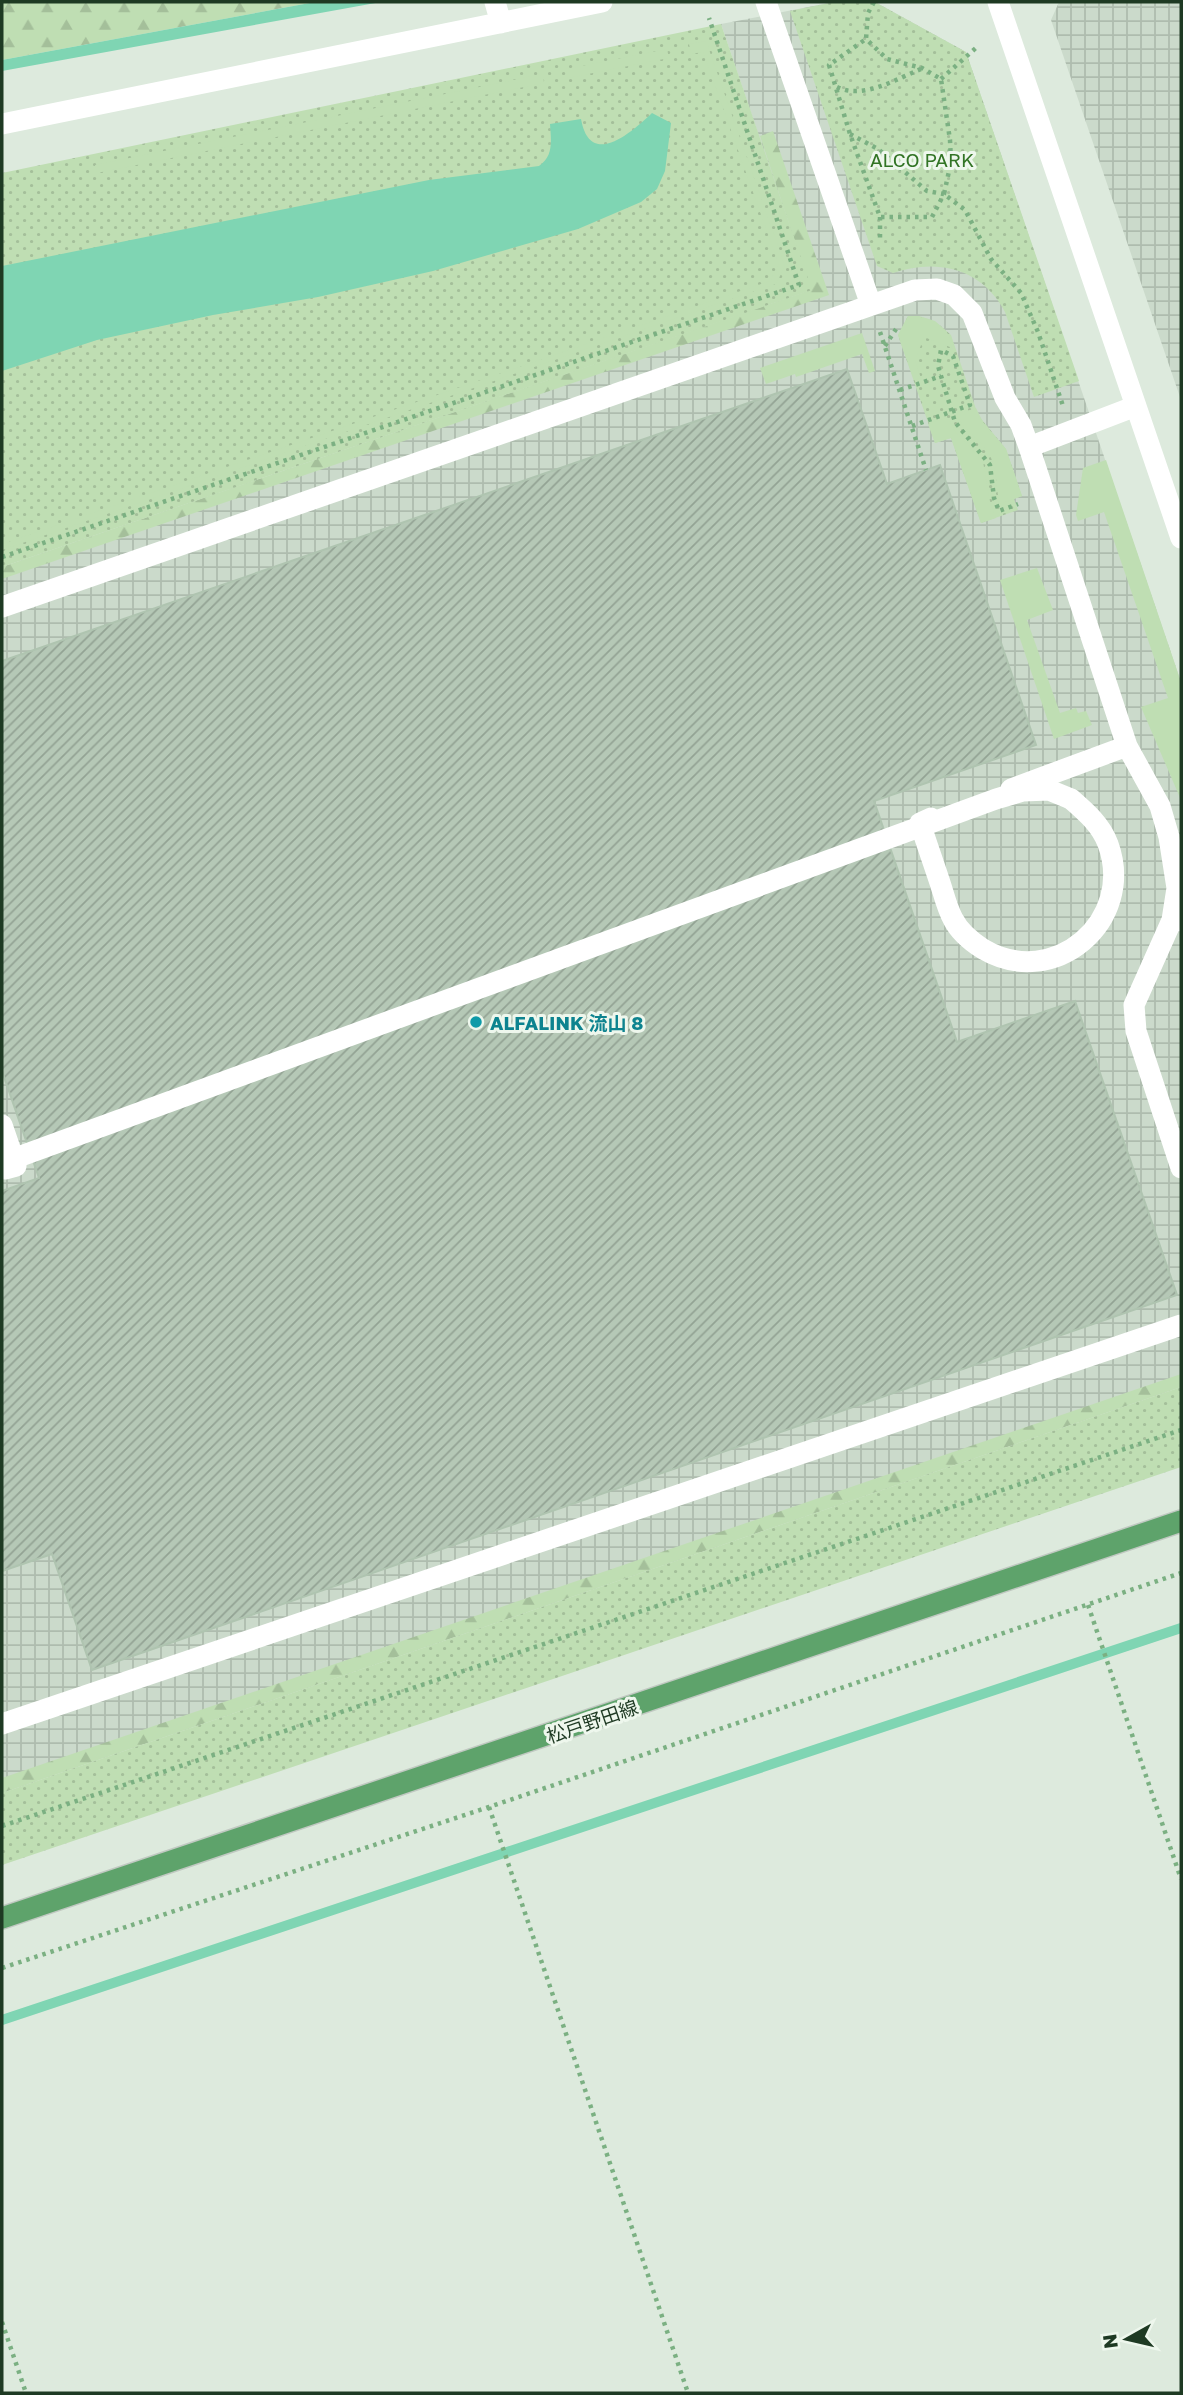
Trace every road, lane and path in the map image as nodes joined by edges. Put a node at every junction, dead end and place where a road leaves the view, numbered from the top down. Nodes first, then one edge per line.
1 (495, 2) edge
2 (602, 2) edge
3 (766, 2) edge
4 (874, 2) edge
5 (998, 2) edge
6 (709, 18) dead end
7 (500, 23) junction
8 (866, 39) junction
9 (977, 47) dead end
10 (922, 68) junction
11 (941, 79) junction
12 (836, 87) junction
13 (2, 124) edge
14 (850, 134) junction
15 (944, 194) junction
16 (880, 217) junction
17 (881, 248) dead end
18 (871, 305) junction
19 (902, 319) dead end
20 (885, 346) junction
21 (941, 376) junction
22 (900, 390) junction
23 (1136, 406) junction
24 (952, 412) junction
25 (912, 426) junction
26 (1073, 431) junction
27 (1029, 447) junction
28 (926, 470) dead end
29 (1045, 495) junction
30 (1181, 538) edge
31 (2, 557) edge
32 (2, 607) edge
33 (1127, 746) junction
34 (1177, 921) edge
35 (2, 1125) edge
36 (2, 1163) edge
37 (1181, 1168) edge
38 (2, 1171) edge
39 (1181, 1325) edge
40 (1181, 1430) edge
41 (1181, 1521) edge
42 (1181, 1573) edge
43 (1088, 1605) junction
44 (2, 1724) edge
45 (489, 1807) junction
46 (2, 1826) edge
47 (1181, 1879) edge
48 (2, 1918) edge
49 (2, 1968) edge
50 (2, 2322) edge
51 (26, 2393) edge
52 (688, 2393) edge

1 - 7 street
2 - 7 street
3 - 18 street
4 - 8 path
5 - 23 street
6 - 31 path
7 - 13 street
8 - 10 path
8 - 12 path
9 - 11 path
10 - 11 path
10 - 12 path
11 - 15 path
12 - 14 path
14 - 15 path
14 - 16 path
15 - 16 path
15 - 26 path
16 - 17 path
18 - 20 path
18 - 27 street
18 - 32 street
19 - 20 path
20 - 22 path
21 - 22 path
21 - 24 path
21 - 24 path
22 - 25 path
23 - 26 street
23 - 30 street
24 - 25 path
24 - 29 path
25 - 28 path
26 - 27 street
27 - 29 street
29 - 33 street
33 - 34 street
33 - 36 street, bridge
34 - 37 street
35 - 38 street
39 - 44 street
40 - 46 path
41 - 48 main road, 松戸野田線
42 - 43 path
43 - 45 path
43 - 47 path
45 - 49 path
45 - 52 path
50 - 51 path

